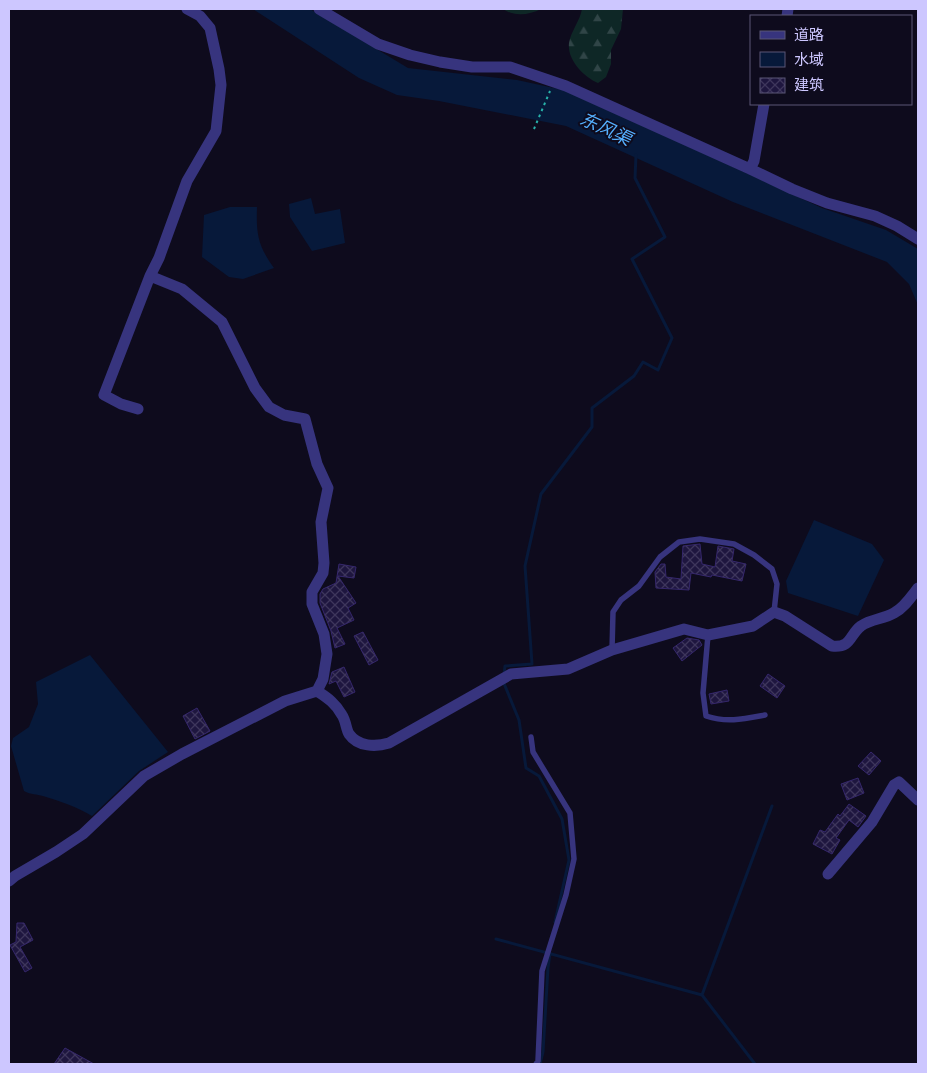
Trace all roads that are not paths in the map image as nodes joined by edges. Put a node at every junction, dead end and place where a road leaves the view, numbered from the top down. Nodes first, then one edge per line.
1 (187, 9) edge
2 (319, 9) edge
3 (764, 105) edge
4 (750, 169) junction
5 (918, 239) edge
6 (150, 276) junction
7 (138, 409) dead end
8 (918, 588) edge
9 (774, 612) junction
10 (708, 635) junction
11 (612, 650) junction
12 (317, 691) junction
13 (765, 715) dead end
14 (531, 737) dead end
15 (918, 800) edge
16 (828, 874) dead end
17 (9, 882) edge
18 (536, 1064) edge

1 - 6 street
2 - 4 street
3 - 4 street
4 - 5 street
6 - 7 street
6 - 12 street
8 - 9 street
9 - 10 street
9 - 11 lane
10 - 11 street
10 - 13 lane
11 - 12 street
12 - 17 street
14 - 18 lane
15 - 16 street

